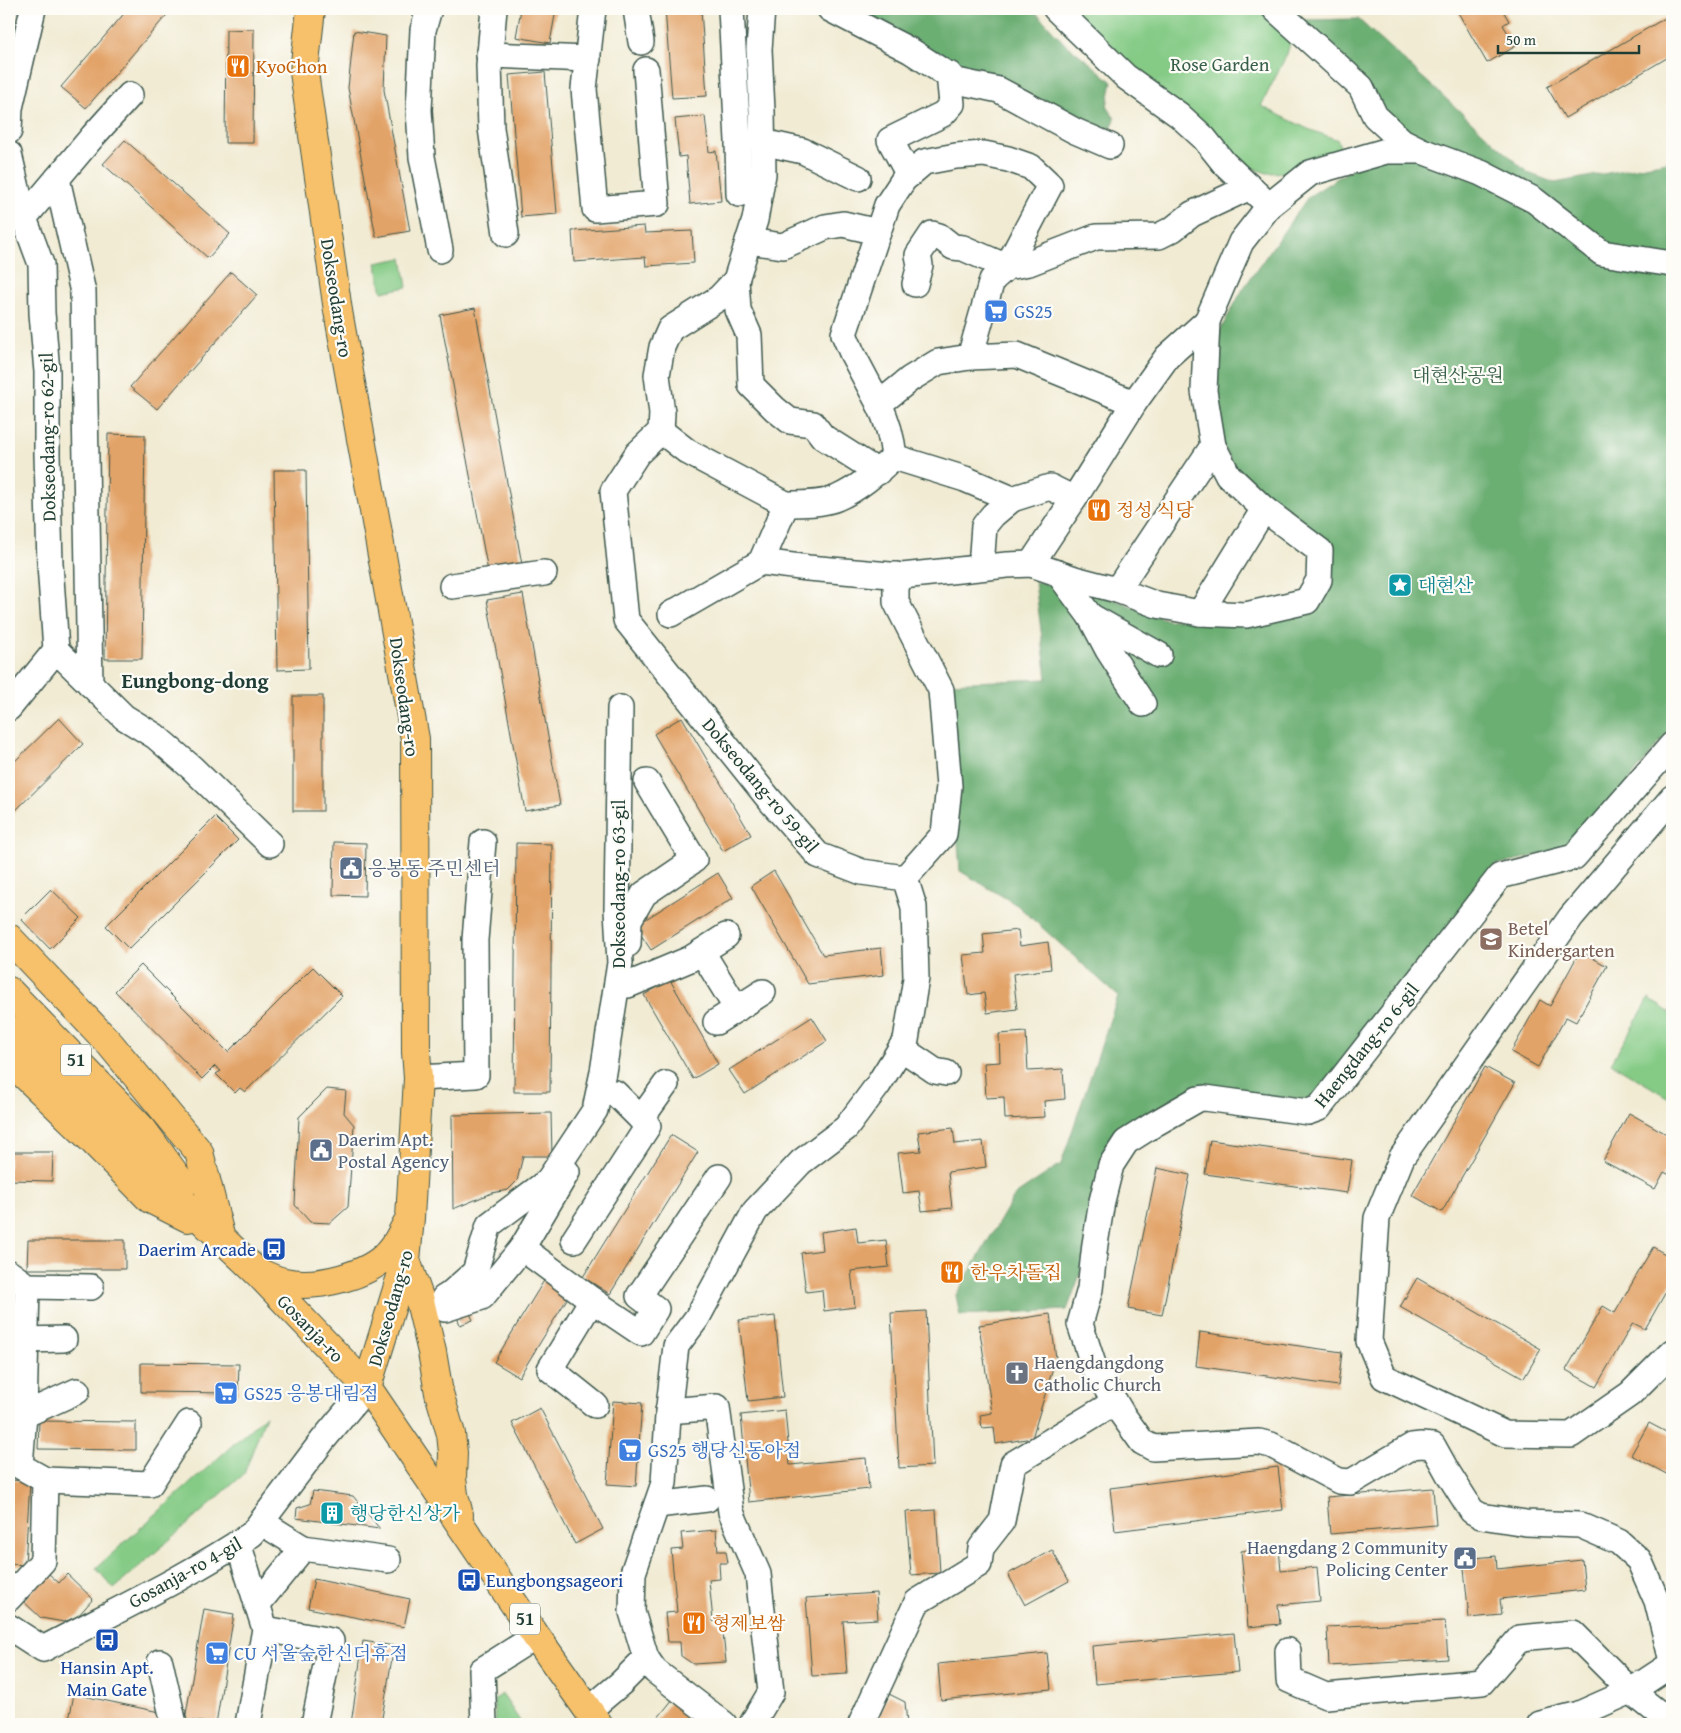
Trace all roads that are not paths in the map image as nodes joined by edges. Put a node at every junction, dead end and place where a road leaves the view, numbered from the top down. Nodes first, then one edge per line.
1 (311, 9) edge
2 (428, 9) edge
3 (494, 9) edge
4 (593, 9) edge
5 (636, 9) edge
6 (731, 9) edge
7 (762, 9) edge
8 (830, 9) edge
9 (1056, 9) edge
10 (1275, 9) edge
11 (23, 22) edge
12 (642, 42) dead end
13 (489, 55) junction
14 (588, 59) junction
15 (646, 70) dead end
16 (949, 74) junction
17 (130, 96) dead end
18 (9, 120) edge
19 (9, 131) edge
20 (762, 142) junction
21 (1110, 146) dead end
22 (1422, 151) junction
23 (9, 154) edge
24 (909, 175) junction
25 (858, 178) dead end
26 (57, 179) junction
27 (1250, 187) junction
28 (739, 194) dead end
29 (1270, 205) junction
30 (24, 218) junction
31 (878, 232) junction
32 (506, 234) dead end
33 (748, 241) junction
34 (440, 250) dead end
35 (1672, 264) edge
36 (1007, 267) junction
37 (736, 280) junction
38 (915, 284) dead end
39 (1206, 321) junction
40 (970, 357) junction
41 (1134, 403) junction
42 (879, 404) junction
43 (661, 431) junction
44 (1213, 446) junction
45 (886, 464) junction
46 (1012, 499) junction
47 (1074, 499) junction
48 (786, 504) junction
49 (1264, 509) junction
50 (761, 562) junction
51 (1031, 564) junction
52 (981, 567) junction
53 (544, 573) dead end
54 (1058, 573) junction
55 (896, 575) junction
56 (452, 586) dead end
57 (1117, 590) junction
58 (1200, 613) junction
59 (672, 614) dead end
60 (1090, 616) junction
61 (56, 650) junction
62 (1160, 655) dead end
63 (90, 684) junction
64 (1143, 704) dead end
65 (9, 708) edge
66 (620, 708) dead end
67 (1672, 746) edge
68 (647, 782) dead end
69 (1672, 798) edge
70 (483, 842) dead end
71 (270, 844) dead end
72 (905, 878) junction
73 (726, 936) dead end
74 (9, 938) edge
75 (702, 952) junction
76 (628, 985) junction
77 (9, 991) edge
78 (763, 992) dead end
79 (737, 1008) junction
80 (716, 1022) dead end
81 (9, 1030) edge
82 (901, 1048) junction
83 (9, 1060) edge
84 (946, 1073) dead end
85 (418, 1078) junction
86 (666, 1084) dead end
87 (615, 1093) junction
88 (641, 1119) junction
89 (135, 1140) junction
90 (719, 1177) dead end
91 (410, 1218) junction
92 (220, 1235) junction
93 (574, 1240) dead end
94 (522, 1248) junction
95 (406, 1260) junction
96 (257, 1272) junction
97 (18, 1280) edge
98 (91, 1287) dead end
99 (592, 1300) junction
100 (64, 1339) dead end
101 (26, 1340) junction
102 (1672, 1352) edge
103 (367, 1387) junction
104 (77, 1391) dead end
105 (1115, 1402) junction
106 (595, 1405) dead end
107 (668, 1411) junction
108 (16, 1415) edge
109 (189, 1423) dead end
110 (45, 1480) junction
111 (707, 1499) dead end
112 (657, 1505) junction
113 (261, 1522) junction
114 (462, 1526) junction
115 (238, 1544) junction
116 (303, 1548) junction
117 (388, 1560) dead end
118 (9, 1598) edge
119 (257, 1605) junction
120 (9, 1626) edge
121 (265, 1629) junction
122 (536, 1636) junction
123 (1288, 1651) dead end
124 (646, 1658) junction
125 (160, 1662) dead end
126 (1672, 1662) edge
127 (1631, 1691) junction
128 (594, 1717) edge
129 (174, 1724) edge
130 (248, 1724) edge
131 (314, 1724) edge
132 (484, 1724) edge
133 (724, 1724) edge
134 (752, 1724) edge
135 (861, 1724) edge
136 (1540, 1724) edge
137 (1672, 1724) edge

1 - 85 main road, Dokseodang-ro
2 - 34 street
3 - 13 street
4 - 14 street
5 - 12 street
6 - 28 street
7 - 20 street
8 - 16 street
9 - 27 street
10 - 22 street
11 - 18 street
13 - 14 street
13 - 32 street
14 - 15 street
16 - 21 street
16 - 24 street
17 - 26 street
18 - 19 street
20 - 25 street
20 - 33 street
22 - 29 street
22 - 35 street
23 - 30 street, Dokseodang-ro 62-gil
24 - 31 street
24 - 36 street
26 - 30 street
26 - 63 street
27 - 29 street
27 - 36 street
29 - 39 street
30 - 61 street, Dokseodang-ro 62-gil
31 - 33 street
31 - 42 street
33 - 37 street
36 - 38 street
36 - 40 street
37 - 43 street
37 - 45 street
39 - 41 street
39 - 44 street
40 - 41 street
40 - 42 street
41 - 47 street
42 - 45 street
43 - 48 street
43 - 72 street, Dokseodang-ro 59-gil
44 - 49 street
44 - 57 street
45 - 46 street
45 - 48 street
46 - 47 street
46 - 52 street
47 - 51 street
48 - 50 street
49 - 58 street
49 - 58 street
50 - 55 street
50 - 59 street
51 - 52 street
51 - 54 street
52 - 55 street
53 - 56 street
54 - 57 street
54 - 60 street
55 - 72 street
57 - 58 street
60 - 62 street
60 - 64 street
61 - 63 street
61 - 65 street
63 - 71 street
66 - 94 street, Dokseodang-ro 63-gil
67 - 105 street, Haengdang-ro 6-gil
68 - 76 street
69 - 102 street
70 - 85 street
72 - 82 street
73 - 75 street
74 - 92 main road
75 - 76 street
75 - 79 street
76 - 87 street
77 - 89 main road, Gosanja-ro / 51
78 - 79 street
79 - 80 street
81 - 89 main road, Gosanja-ro / 51
82 - 84 street
82 - 107 street
83 - 92 main road
85 - 91 main road, Dokseodang-ro
86 - 88 street
87 - 88 street
87 - 94 street
88 - 93 street
89 - 92 main road, Gosanja-ro / 51
90 - 99 street
91 - 95 main road, Dokseodang-ro
91 - 96 main road
92 - 96 main road, Gosanja-ro / 51
94 - 99 street
95 - 103 main road, Dokseodang-ro
95 - 114 main road
96 - 103 main road, Gosanja-ro / 51
97 - 98 street
97 - 101 street
99 - 106 street
100 - 101 street
101 - 108 street
103 - 113 street, Gosanja-ro 4-gil
103 - 114 main road, Gosanja-ro / 51
104 - 108 street
105 - 126 street, Haengdang-ro 6-gil
105 - 135 street
107 - 112 street
107 - 134 street
108 - 110 street
109 - 110 street
110 - 118 street
111 - 112 street
112 - 124 street
113 - 115 street, Gosanja-ro 4-gil
113 - 116 street
114 - 122 main road, Gosanja-ro / 51
115 - 119 street
115 - 120 street, Gosanja-ro 4-gil
116 - 117 street
116 - 119 street
119 - 121 street
121 - 130 street
121 - 131 street
122 - 128 main road, Gosanja-ro / 51
122 - 132 street
123 - 127 street
124 - 128 street
124 - 133 street
125 - 129 street
126 - 127 street
127 - 136 street
127 - 137 street

